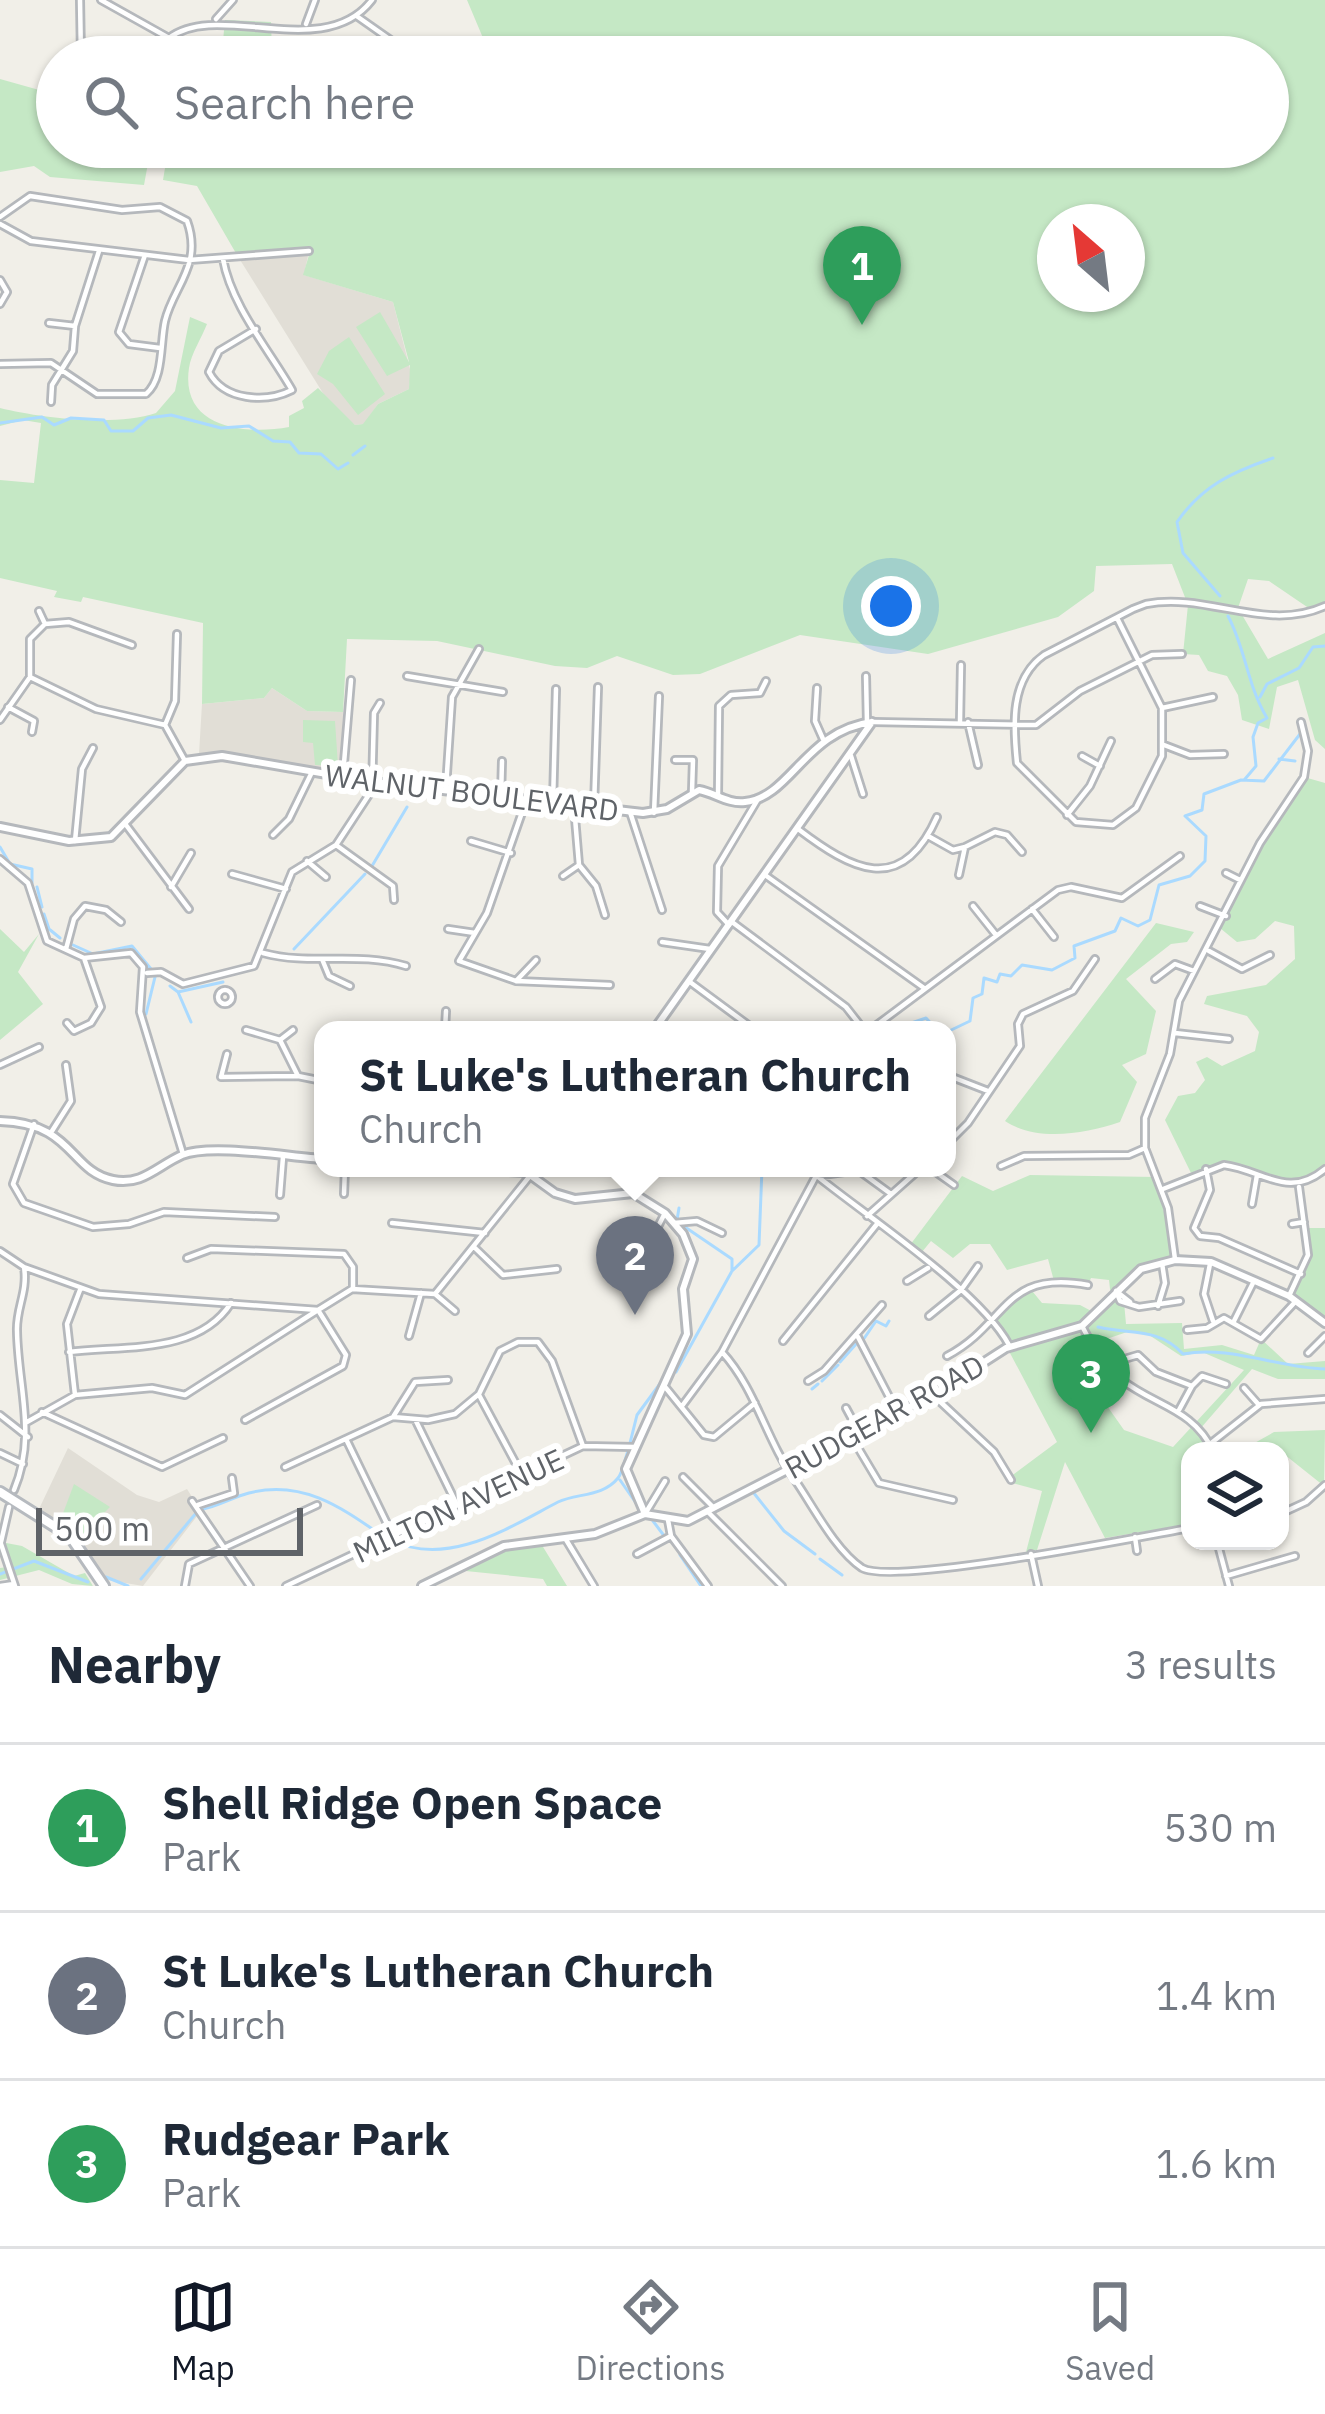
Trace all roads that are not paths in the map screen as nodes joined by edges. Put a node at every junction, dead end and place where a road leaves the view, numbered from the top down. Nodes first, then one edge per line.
1 (80, 0) edge
2 (101, 0) edge
3 (233, 0) edge
4 (315, 0) edge
5 (372, 0) edge
6 (358, 17) junction
7 (216, 19) junction
8 (306, 25) junction
9 (81, 36) edge
10 (165, 36) edge
11 (171, 36) edge
12 (386, 36) edge
13 (0, 221) edge
14 (99, 250) junction
15 (309, 250) dead end
16 (145, 255) junction
17 (189, 260) junction
18 (224, 260) junction
19 (0, 280) edge
20 (0, 304) edge
21 (49, 323) dead end
22 (75, 326) junction
23 (256, 329) junction
24 (160, 348) junction
25 (0, 364) edge
26 (62, 371) junction
27 (51, 402) dead end
28 (1325, 606) edge
29 (39, 611) dead end
30 (1117, 618) junction
31 (45, 624) junction
32 (177, 634) dead end
33 (132, 645) dead end
34 (479, 649) dead end
35 (1182, 654) dead end
36 (1141, 661) junction
37 (961, 665) dead end
38 (407, 676) dead end
39 (866, 676) dead end
40 (30, 677) junction
41 (351, 680) dead end
42 (766, 681) dead end
43 (460, 683) junction
44 (598, 686) dead end
45 (817, 688) dead end
46 (556, 689) dead end
47 (503, 692) dead end
48 (659, 696) dead end
49 (1213, 697) dead end
50 (380, 703) dead end
51 (8, 707) junction
52 (1162, 709) junction
53 (0, 720) edge
54 (870, 722) junction
55 (964, 722) junction
56 (1300, 722) dead end
57 (165, 725) junction
58 (1016, 727) junction
59 (32, 732) dead end
60 (823, 739) junction
61 (1112, 741) dead end
62 (1164, 745) junction
63 (93, 748) dead end
64 (1224, 754) dead end
65 (851, 756) junction
66 (1082, 756) dead end
67 (676, 760) dead end
68 (185, 761) junction
69 (502, 761) dead end
70 (978, 765) dead end
71 (1100, 766) junction
72 (312, 772) junction
73 (343, 778) junction
74 (373, 782) junction
75 (446, 788) junction
76 (1282, 791) dead end
77 (692, 792) junction
78 (862, 794) dead end
79 (1291, 795) junction
80 (718, 796) junction
81 (501, 797) junction
82 (758, 799) junction
83 (526, 801) junction
84 (553, 803) junction
85 (574, 806) junction
86 (594, 807) junction
87 (630, 812) junction
88 (653, 813) junction
89 (1067, 815) junction
90 (938, 817) dead end
91 (126, 825) junction
92 (0, 827) edge
93 (798, 829) junction
94 (273, 835) dead end
95 (928, 836) junction
96 (1250, 836) dead end
97 (76, 841) junction
98 (471, 842) dead end
99 (1260, 843) junction
100 (336, 845) junction
101 (965, 847) junction
102 (1022, 852) dead end
103 (191, 853) dead end
104 (511, 853) junction
105 (1180, 856) dead end
106 (0, 859) edge
107 (307, 861) junction
108 (579, 865) junction
109 (1226, 873) dead end
110 (232, 874) dead end
111 (765, 875) junction
112 (959, 875) dead end
113 (563, 876) dead end
114 (326, 877) dead end
115 (1240, 880) junction
116 (171, 887) junction
117 (286, 889) junction
118 (394, 900) dead end
119 (973, 906) dead end
120 (1200, 906) dead end
121 (189, 909) dead end
122 (1032, 909) junction
123 (662, 910) dead end
124 (604, 915) dead end
125 (1226, 916) junction
126 (121, 922) dead end
127 (730, 923) junction
128 (448, 929) dead end
129 (475, 933) junction
130 (996, 935) junction
131 (1054, 937) dead end
132 (662, 942) dead end
133 (66, 949) junction
134 (712, 949) junction
135 (1209, 951) junction
136 (262, 953) junction
137 (1270, 955) dead end
138 (84, 958) junction
139 (322, 959) junction
140 (1094, 959) dead end
141 (536, 960) dead end
142 (406, 966) dead end
143 (1194, 971) junction
144 (147, 973) junction
145 (226, 976) junction
146 (1155, 979) dead end
147 (516, 981) junction
148 (690, 982) junction
149 (610, 985) dead end
150 (350, 986) dead end
151 (923, 988) junction
152 (227, 991) dead end
153 (446, 1010) dead end
154 (445, 1021) edge
155 (661, 1021) edge
156 (743, 1021) edge
157 (859, 1021) edge
158 (879, 1021) edge
159 (67, 1023) dead end
160 (246, 1030) dead end
161 (293, 1030) dead end
162 (1175, 1033) junction
163 (1229, 1039) dead end
164 (280, 1040) junction
165 (39, 1047) dead end
166 (227, 1054) dead end
167 (0, 1065) edge
168 (66, 1065) dead end
169 (298, 1076) junction
170 (314, 1079) edge
171 (956, 1079) edge
172 (988, 1091) junction
173 (1, 1119) edge
174 (34, 1124) junction
175 (52, 1131) junction
176 (956, 1132) edge
177 (1145, 1148) junction
178 (183, 1154) junction
179 (283, 1157) junction
180 (314, 1159) edge
181 (1001, 1166) dead end
182 (1205, 1169) junction
183 (1325, 1169) edge
184 (1257, 1175) junction
185 (345, 1177) edge
186 (529, 1177) edge
187 (541, 1177) edge
188 (815, 1177) edge
189 (817, 1177) edge
190 (868, 1177) edge
191 (911, 1177) edge
192 (943, 1177) edge
193 (954, 1185) dead end
194 (1298, 1185) junction
195 (1162, 1189) junction
196 (344, 1194) dead end
197 (891, 1194) junction
198 (280, 1195) dead end
199 (1252, 1204) dead end
200 (665, 1213) junction
201 (867, 1216) junction
202 (275, 1217) dead end
203 (1304, 1222) junction
204 (392, 1223) dead end
205 (674, 1223) junction
206 (877, 1224) junction
207 (1292, 1224) dead end
208 (485, 1233) junction
209 (722, 1233) dead end
210 (648, 1246) dead end
211 (474, 1247) junction
212 (0, 1251) edge
213 (188, 1258) dead end
214 (1175, 1260) junction
215 (1211, 1262) junction
216 (1162, 1263) junction
217 (978, 1266) dead end
218 (24, 1267) junction
219 (929, 1267) junction
220 (557, 1269) dead end
221 (1301, 1274) junction
222 (907, 1281) dead end
223 (1254, 1281) junction
224 (1088, 1285) dead end
225 (353, 1289) junction
226 (80, 1290) junction
227 (961, 1290) junction
228 (1117, 1291) junction
229 (421, 1293) junction
230 (435, 1294) junction
231 (1293, 1298) junction
232 (1180, 1301) dead end
233 (231, 1303) junction
234 (882, 1306) dead end
235 (1158, 1306) junction
236 (317, 1310) junction
237 (455, 1310) dead end
238 (929, 1316) dead end
239 (991, 1317) junction
240 (1234, 1321) junction
241 (1213, 1322) junction
242 (1325, 1324) edge
243 (1082, 1326) junction
244 (1187, 1330) dead end
245 (409, 1336) dead end
246 (857, 1336) junction
247 (1325, 1336) edge
248 (783, 1341) dead end
249 (1010, 1347) junction
250 (69, 1352) junction
251 (722, 1352) junction
252 (1308, 1353) dead end
253 (947, 1356) dead end
254 (1104, 1365) junction
255 (448, 1380) dead end
256 (808, 1382) dead end
257 (1226, 1384) dead end
258 (1192, 1386) junction
259 (666, 1388) junction
260 (1244, 1388) dead end
261 (479, 1394) junction
262 (75, 1395) junction
263 (933, 1395) junction
264 (1325, 1400) edge
265 (755, 1403) junction
266 (1259, 1405) junction
267 (682, 1406) junction
268 (847, 1408) dead end
269 (1179, 1410) junction
270 (43, 1412) junction
271 (897, 1412) junction
272 (0, 1414) edge
273 (393, 1417) junction
274 (416, 1419) junction
275 (244, 1420) dead end
276 (28, 1422) junction
277 (855, 1434) junction
278 (28, 1437) junction
279 (223, 1438) dead end
280 (346, 1439) junction
281 (1206, 1442) edge
282 (1218, 1442) edge
283 (583, 1446) junction
284 (634, 1447) junction
285 (0, 1453) edge
286 (23, 1464) junction
287 (285, 1467) dead end
288 (788, 1469) junction
289 (522, 1475) junction
290 (683, 1477) dead end
291 (232, 1478) dead end
292 (1011, 1480) dead end
293 (665, 1481) dead end
294 (1325, 1485) edge
295 (14, 1490) dead end
296 (0, 1492) edge
297 (953, 1500) dead end
298 (317, 1505) dead end
299 (457, 1505) junction
300 (1289, 1508) edge
301 (9, 1509) dead end
302 (711, 1509) junction
303 (645, 1514) junction
304 (668, 1520) junction
305 (1181, 1529) edge
306 (393, 1536) junction
307 (671, 1536) junction
308 (1135, 1537) junction
309 (566, 1538) junction
310 (0, 1542) edge
311 (227, 1548) junction
312 (1219, 1550) edge
313 (1137, 1551) dead end
314 (637, 1554) dead end
315 (1031, 1554) junction
316 (1295, 1556) dead end
317 (1226, 1576) junction
318 (14, 1585) edge
319 (0, 1586) edge
320 (104, 1586) edge
321 (185, 1586) edge
322 (250, 1586) edge
323 (286, 1586) edge
324 (422, 1586) edge
325 (594, 1586) edge
326 (708, 1586) edge
327 (782, 1586) edge
328 (1038, 1586) edge
329 (1229, 1586) edge

1 - 9 street
2 - 10 street
3 - 7 street
4 - 8 street
5 - 6 street
6 - 8 street
6 - 12 street
7 - 8 street
7 - 11 street
13 - 14 street
13 - 17 street
14 - 16 street
14 - 22 street
15 - 18 street
16 - 17 street
16 - 24 street
17 - 18 street
17 - 24 street
18 - 23 street
19 - 20 street
21 - 22 street
22 - 26 street
23 - 23 street
24 - 26 street
25 - 26 street
26 - 27 street
28 - 30 street
29 - 31 street
30 - 36 street
30 - 58 street
31 - 33 street
31 - 40 street
32 - 57 street
34 - 43 street
35 - 36 street
36 - 52 street
36 - 58 street
37 - 55 street
38 - 43 street
39 - 54 street
40 - 51 street
40 - 57 street
41 - 73 street
42 - 80 street
43 - 47 street
43 - 75 street
44 - 86 street
45 - 60 street
46 - 84 street
48 - 88 street
49 - 52 street
50 - 74 street
51 - 53 street
51 - 59 street
52 - 62 street
54 - 55 street
54 - 60 street
54 - 65 street
55 - 58 street
55 - 70 street
56 - 79 street
57 - 68 street
58 - 89 street
60 - 82 street
61 - 71 street
62 - 64 street
62 - 89 street
63 - 97 street
65 - 78 street
65 - 93 street
66 - 71 street
67 - 77 street
68 - 72 street, WALNUT BOULEVARD
68 - 91 street
69 - 81 street
71 - 89 street
72 - 73 street, WALNUT BOULEVARD
72 - 94 street
73 - 74 street, WALNUT BOULEVARD
74 - 75 street, WALNUT BOULEVARD
74 - 100 street
75 - 81 street, WALNUT BOULEVARD
76 - 79 street
77 - 80 street
77 - 88 street, WALNUT BOULEVARD
79 - 99 street
80 - 82 street
81 - 83 street, WALNUT BOULEVARD
82 - 127 street
83 - 84 street, WALNUT BOULEVARD
83 - 104 street
84 - 85 street, WALNUT BOULEVARD
85 - 86 street, WALNUT BOULEVARD
85 - 108 street
86 - 87 street, WALNUT BOULEVARD
87 - 88 street, WALNUT BOULEVARD
87 - 123 street
90 - 95 street
91 - 97 street
91 - 116 street
92 - 97 street
93 - 95 street
93 - 111 street
95 - 101 street
96 - 99 street
98 - 104 street
99 - 115 street
100 - 107 street
100 - 118 street
101 - 102 street
101 - 112 street
103 - 116 street
104 - 129 street
105 - 122 street
106 - 133 street
107 - 114 street
107 - 117 street
108 - 113 street
108 - 124 street
109 - 115 street
110 - 117 street
111 - 127 street
111 - 151 street
115 - 125 street
116 - 121 street
117 - 136 street
119 - 130 street
120 - 125 street
122 - 130 street
122 - 131 street
125 - 135 street
126 - 133 street
127 - 134 street
127 - 157 street
128 - 129 street
129 - 147 street
130 - 151 street
132 - 134 street
133 - 138 street
134 - 148 street
135 - 137 street
135 - 143 street
136 - 139 street
136 - 145 street
138 - 144 street
138 - 159 street
139 - 142 street
139 - 150 street
140 - 172 street
141 - 147 street
143 - 146 street
143 - 162 street
144 - 145 street
144 - 178 street
145 - 152 street
147 - 149 street
148 - 155 street
148 - 156 street
151 - 158 street
153 - 154 street
160 - 164 street
161 - 164 street
162 - 163 street
162 - 177 street
164 - 169 street
165 - 167 street
166 - 169 street
168 - 175 street
169 - 170 street
171 - 172 street
172 - 176 street
173 - 174 street
174 - 175 street
174 - 202 street
175 - 178 street
177 - 181 street
177 - 195 street
178 - 179 street
179 - 180 street
179 - 198 street
182 - 184 street
182 - 195 street
182 - 221 street
183 - 194 street
184 - 194 street
184 - 199 street
185 - 196 street
186 - 208 street
187 - 200 street
188 - 251 street
189 - 201 street
190 - 197 street
191 - 197 street
192 - 193 street
194 - 203 street
195 - 214 street
197 - 201 street
200 - 205 street
200 - 210 street
201 - 206 street
203 - 207 street
203 - 221 street
204 - 208 street
205 - 209 street
205 - 259 street
206 - 219 street
206 - 248 street
208 - 211 street
211 - 220 street
211 - 230 street
212 - 218 street
213 - 225 street
214 - 215 street, RUDGEAR ROAD
214 - 216 street, RUDGEAR ROAD
215 - 223 street, RUDGEAR ROAD
215 - 241 street
216 - 228 street, RUDGEAR ROAD
216 - 235 street
217 - 227 street
218 - 226 street
218 - 276 street
219 - 222 street
219 - 227 street
221 - 231 street
223 - 231 street, RUDGEAR ROAD
223 - 240 street
224 - 239 street
225 - 229 street
225 - 236 street
226 - 233 street
226 - 250 street
227 - 238 street
227 - 239 street
228 - 235 street
228 - 243 street, RUDGEAR ROAD
229 - 230 street
229 - 245 street
230 - 237 street
231 - 240 street
231 - 242 street, RUDGEAR ROAD
232 - 235 street
233 - 236 street
233 - 250 street
234 - 246 street
236 - 262 street
236 - 275 street
239 - 249 street
239 - 253 street
240 - 241 street
241 - 244 street
243 - 249 street, RUDGEAR ROAD
243 - 254 street
246 - 256 street
246 - 271 street
247 - 252 street
249 - 263 street, RUDGEAR ROAD
250 - 262 street
251 - 265 street
251 - 267 street
254 - 258 street
254 - 269 street
255 - 273 street
257 - 258 street
258 - 269 street
259 - 267 street
259 - 284 street
260 - 266 street
261 - 274 street
261 - 283 street
261 - 289 street
262 - 270 street
263 - 271 street, RUDGEAR ROAD
263 - 292 street
264 - 266 street
265 - 267 street
265 - 288 street
266 - 282 street
268 - 277 street
269 - 281 street
270 - 276 street
270 - 279 street
271 - 277 street, RUDGEAR ROAD
272 - 278 street
273 - 274 street
273 - 280 street
274 - 299 street
276 - 278 street
277 - 288 street, RUDGEAR ROAD
277 - 297 street
278 - 286 street
280 - 287 street
280 - 306 street
283 - 284 street, MILTON AVENUE
283 - 289 street, MILTON AVENUE
284 - 303 street
285 - 286 street
286 - 295 street
288 - 302 street, RUDGEAR ROAD
288 - 315 street
289 - 299 street, MILTON AVENUE
290 - 302 street
291 - 311 street
293 - 303 street
294 - 300 street
296 - 320 main road
298 - 311 street
299 - 306 street, MILTON AVENUE
301 - 310 street
302 - 304 street, RUDGEAR ROAD
302 - 327 street
303 - 304 street, RUDGEAR ROAD
303 - 309 street
304 - 307 street
305 - 308 street
306 - 323 street, MILTON AVENUE
307 - 314 street
307 - 326 street
308 - 313 street
308 - 315 street
309 - 324 street
309 - 325 street
310 - 318 street
311 - 321 street
311 - 322 street
312 - 317 street
315 - 328 street
316 - 317 street
317 - 329 street
318 - 319 street

